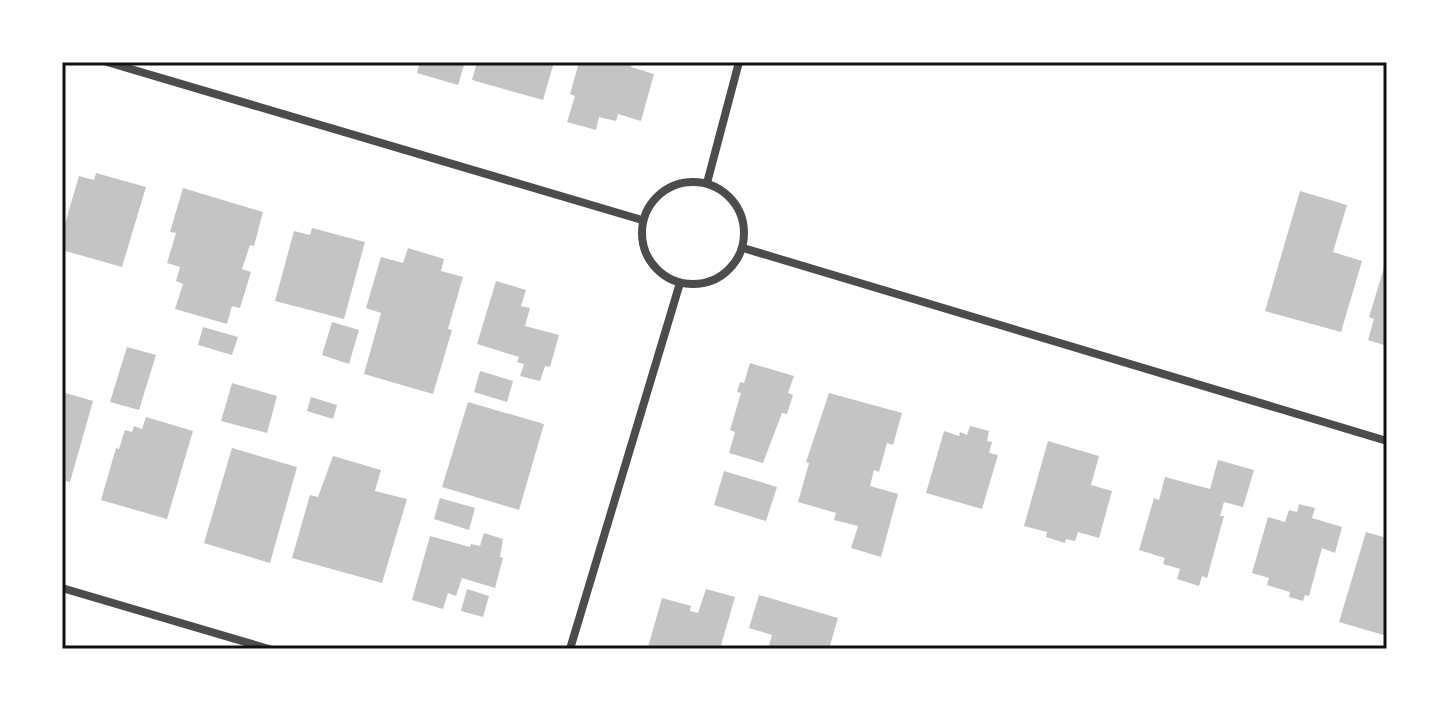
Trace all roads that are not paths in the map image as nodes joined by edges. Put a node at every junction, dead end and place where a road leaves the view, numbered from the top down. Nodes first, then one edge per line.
1 (107, 62) edge
2 (739, 62) edge
3 (707, 183) junction
4 (642, 220) junction
5 (743, 248) junction
6 (680, 283) junction
7 (1387, 441) edge
8 (62, 588) edge
9 (269, 649) edge
10 (570, 649) edge

1 - 4 street
2 - 3 street
3 - 4 street
3 - 5 street
4 - 6 street
5 - 6 street
5 - 7 street
6 - 10 street
8 - 9 street

